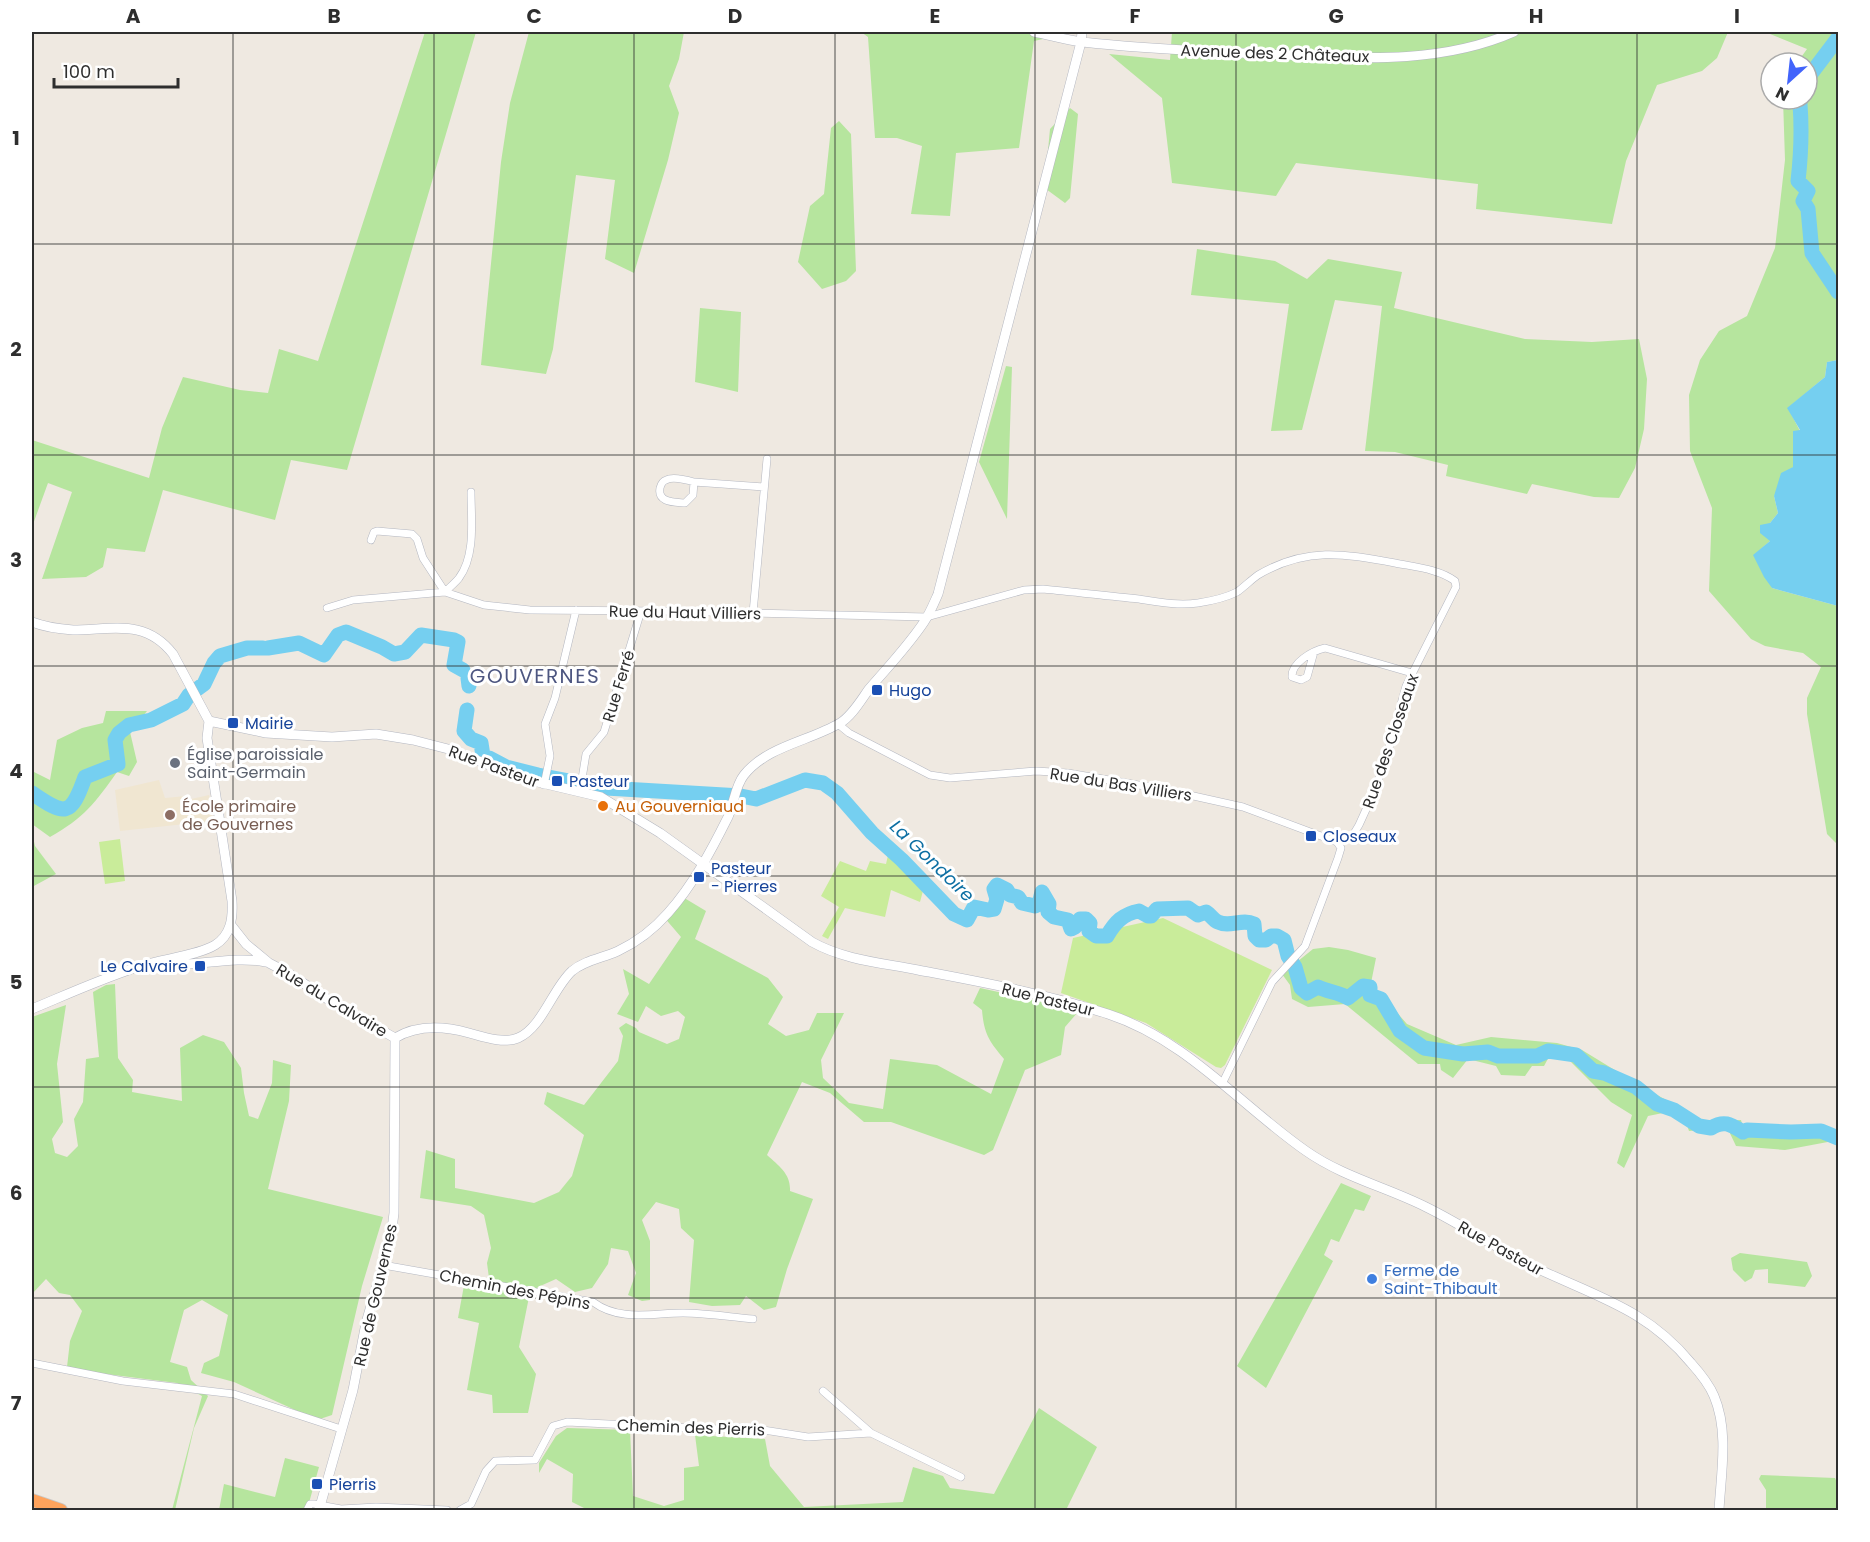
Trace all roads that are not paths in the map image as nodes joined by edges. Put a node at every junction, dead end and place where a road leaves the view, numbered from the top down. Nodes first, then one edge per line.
1 (1034, 32) edge
2 (1082, 32) edge
3 (1514, 32) edge
4 (1081, 42) junction
5 (767, 459) dead end
6 (694, 482) junction
7 (764, 487) junction
8 (471, 492) dead end
9 (371, 540) dead end
10 (1455, 581) joint
11 (446, 592) junction
12 (327, 608) dead end
13 (576, 610) junction
14 (641, 611) junction
15 (753, 614) junction
16 (927, 617) junction
17 (32, 622) edge
18 (1314, 652) dead end
19 (1413, 673) junction
20 (209, 721) junction
21 (838, 724) junction
22 (545, 779) junction
23 (581, 785) junction
24 (1337, 842) junction
25 (703, 863) junction
26 (231, 925) junction
27 (154, 963) junction
28 (269, 963) junction
29 (32, 1009) edge
30 (395, 1038) junction
31 (1223, 1082) junction
32 (382, 1265) junction
33 (753, 1318) dead end
34 (32, 1363) edge
35 (823, 1391) dead end
36 (341, 1429) junction
37 (871, 1433) junction
38 (961, 1477) dead end
39 (32, 1500) edge
40 (320, 1508) edge
41 (61, 1510) edge
42 (307, 1510) edge
43 (447, 1510) edge
44 (462, 1510) edge
45 (1719, 1510) edge

1 - 4 street, Avenue des 2 Châteaux
2 - 4 street
3 - 4 street, Avenue des 2 Châteaux
4 - 16 street
5 - 7 street
6 - 6 street
6 - 7 street
7 - 15 street
8 - 11 street
9 - 11 street
10 - 16 street, Rue du Haut Villiers
10 - 19 street, Rue des Closeaux
11 - 12 street, Rue du Haut Villiers
11 - 13 street, Rue du Haut Villiers
13 - 14 street, Rue du Haut Villiers
13 - 22 street
14 - 15 street, Rue du Haut Villiers
14 - 23 street, Rue Ferré
15 - 16 street, Rue du Haut Villiers
16 - 21 street
17 - 20 street
18 - 19 street
19 - 24 street, Rue des Closeaux
20 - 22 street, Rue Pasteur
20 - 26 street
21 - 24 street, Rue du Bas Villiers
21 - 25 street
22 - 23 street, Rue Pasteur
23 - 25 street, Rue Pasteur
24 - 31 street
25 - 30 street
25 - 31 street, Rue Pasteur
26 - 27 street
26 - 28 street, Rue du Calvaire
27 - 28 street, Rue du Calvaire
27 - 29 street
28 - 30 street, Rue du Calvaire
30 - 32 street, Rue de Gouvernes
31 - 45 street, Rue Pasteur
32 - 33 street, Chemin des Pépins
32 - 36 street, Rue de Gouvernes
34 - 36 street
35 - 37 street
36 - 40 street, Rue de Gouvernes
37 - 38 street, Chemin des Pierris
37 - 44 street, Chemin des Pierris
39 - 41 highway
40 - 42 street
40 - 43 street

